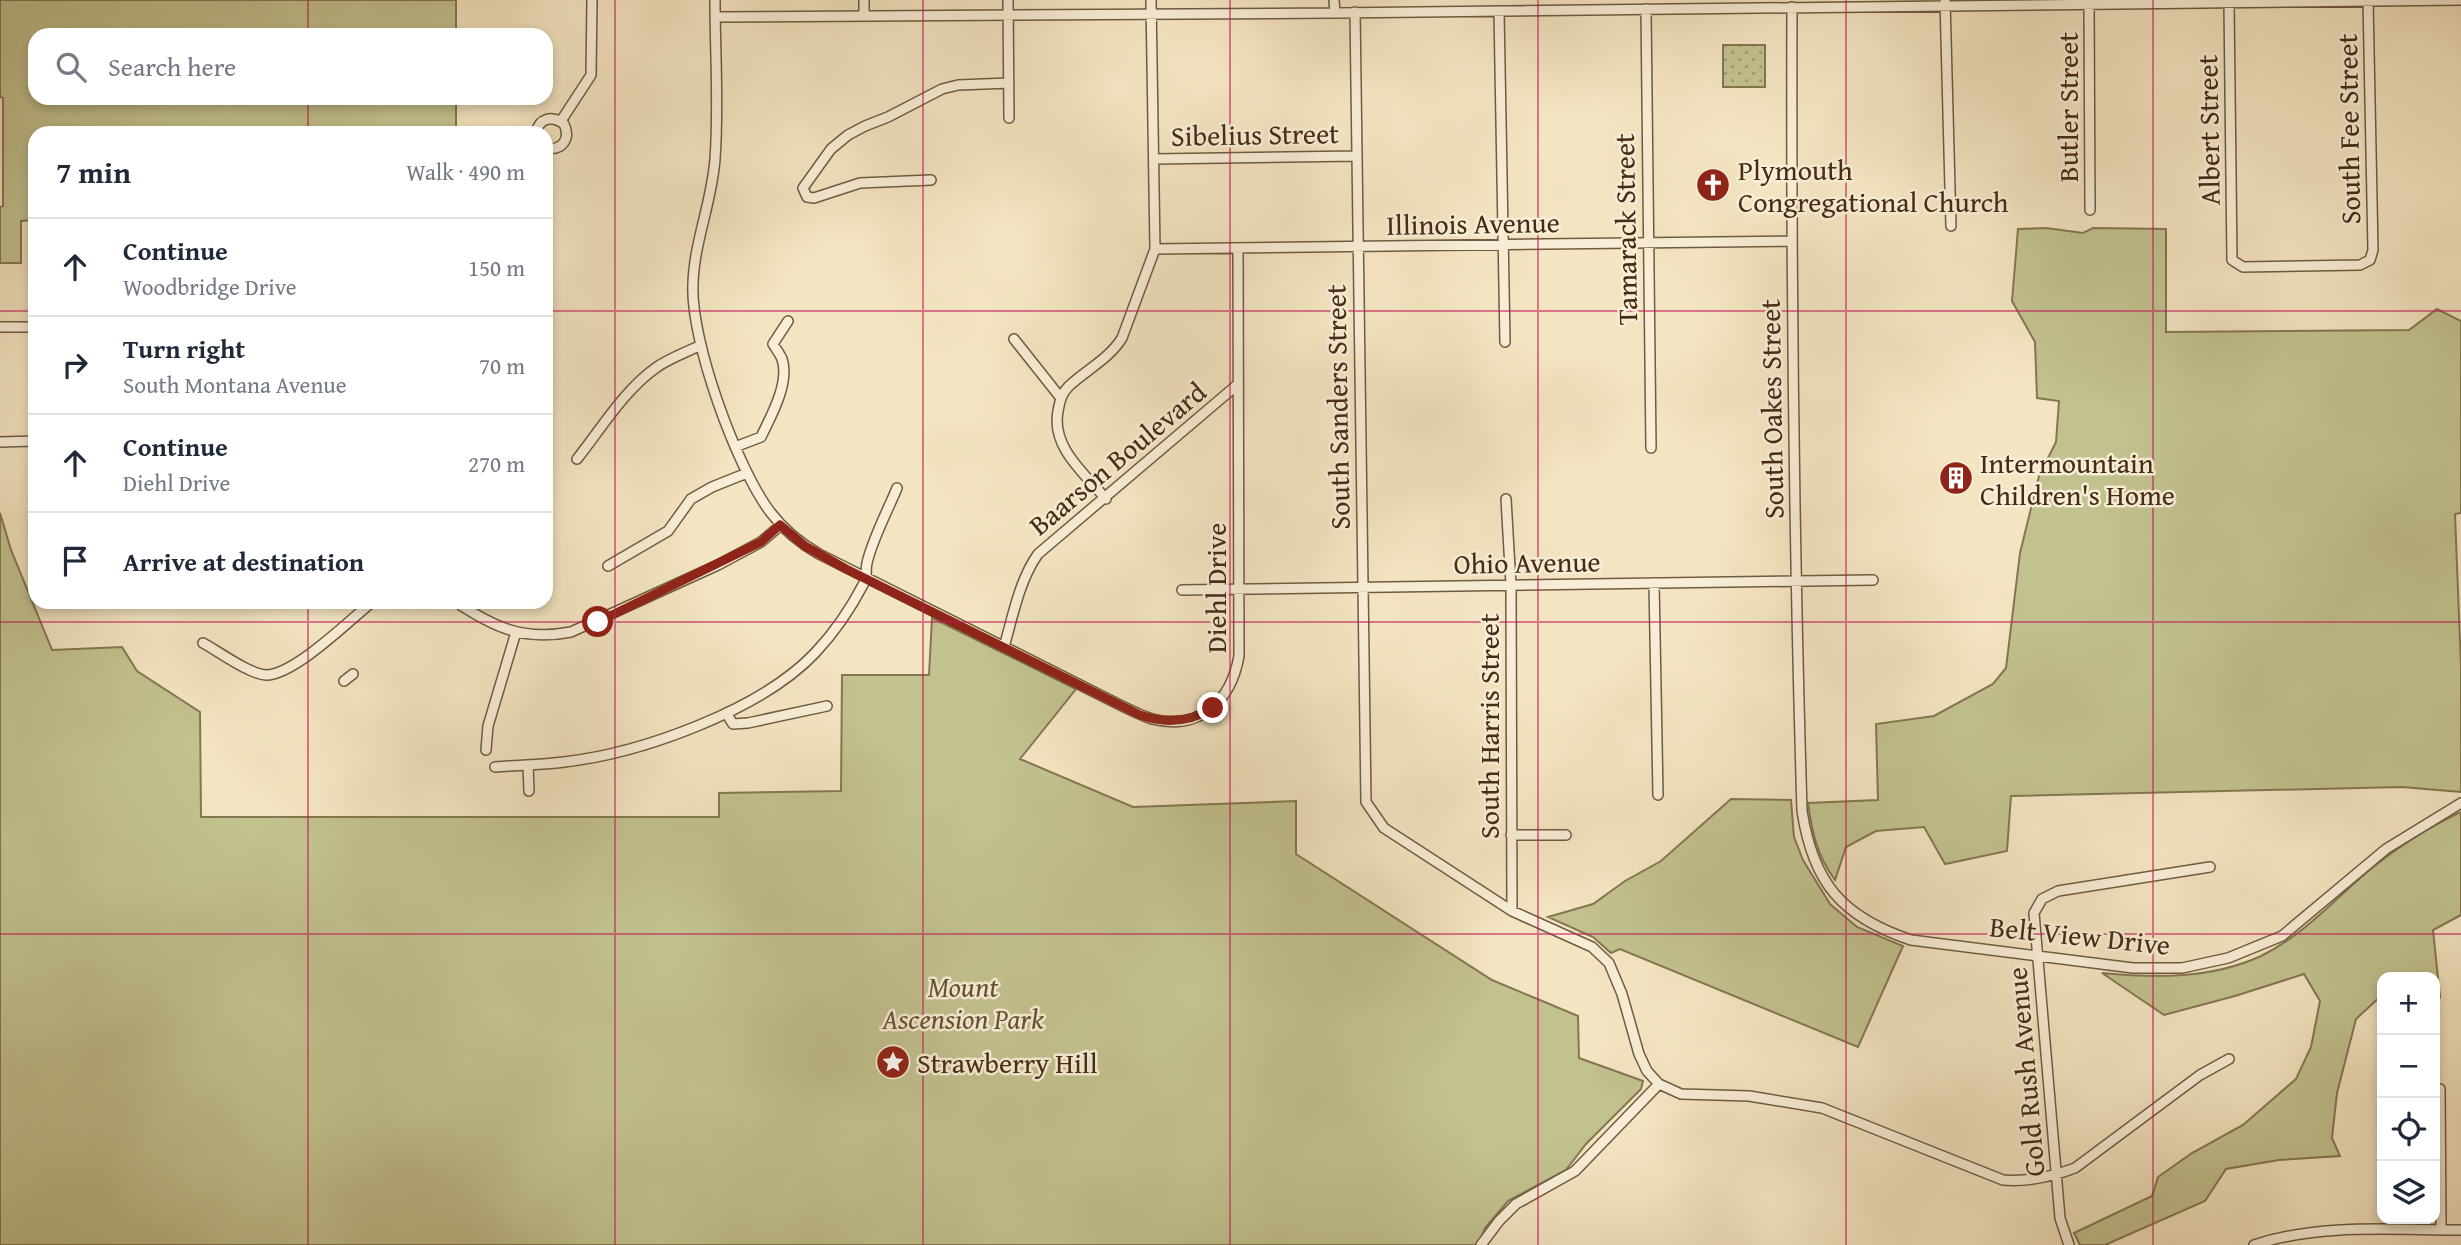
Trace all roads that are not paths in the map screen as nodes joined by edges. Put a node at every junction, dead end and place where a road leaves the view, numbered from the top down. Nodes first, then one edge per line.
1 (592, 0) edge
2 (715, 0) edge
3 (864, 0) edge
4 (1008, 0) edge
5 (1151, 0) edge
6 (1334, 0) edge
7 (2368, 0) edge
8 (2461, 0) edge
9 (1945, 2) edge
10 (2149, 2) edge
11 (2230, 3) junction
12 (1742, 4) edge
13 (2089, 4) junction
14 (1537, 5) edge
15 (1792, 7) junction
16 (1646, 9) junction
17 (1499, 11) junction
18 (1355, 12) junction
19 (1151, 13) junction
20 (1335, 13) junction
21 (1008, 14) junction
22 (864, 16) junction
23 (715, 17) junction
24 (1009, 83) junction
25 (1009, 118) dead end
26 (561, 121) junction
27 (538, 126) edge
28 (553, 147) edge
29 (1357, 156) junction
30 (1155, 159) junction
31 (931, 180) dead end
32 (2090, 210) dead end
33 (1951, 226) dead end
34 (1791, 241) junction
35 (1647, 243) junction
36 (1502, 245) junction
37 (1358, 247) junction
38 (1238, 248) junction
39 (1156, 249) junction
40 (2232, 256) joint
41 (788, 321) dead end
42 (0, 327) edge
43 (28, 327) edge
44 (1014, 339) dead end
45 (1505, 342) dead end
46 (701, 345) junction
47 (1237, 385) junction
48 (1060, 397) junction
49 (28, 441) edge
50 (0, 442) edge
51 (735, 447) junction
52 (1651, 448) dead end
53 (577, 459) dead end
54 (747, 473) junction
55 (897, 488) dead end
56 (1106, 499) junction
57 (1506, 499) dead end
58 (780, 525) junction
59 (608, 566) dead end
60 (867, 580) junction
61 (1873, 580) dead end
62 (1796, 581) junction
63 (1654, 583) junction
64 (1511, 585) junction
65 (1362, 588) junction
66 (1182, 590) dead end
67 (1239, 590) junction
68 (363, 609) edge
69 (468, 609) edge
70 (516, 632) junction
71 (203, 643) dead end
72 (1004, 647) junction
73 (353, 674) dead end
74 (344, 681) dead end
75 (827, 706) dead end
76 (726, 713) junction
77 (486, 750) dead end
78 (528, 765) junction
79 (495, 767) dead end
80 (529, 791) dead end
81 (1658, 794) dead end
82 (2461, 803) edge
83 (1802, 811) joint
84 (1511, 835) junction
85 (1566, 835) dead end
86 (2210, 867) dead end
87 (1512, 911) junction
88 (2039, 957) junction
89 (2229, 1059) dead end
90 (1659, 1084) junction
91 (2440, 1089) dead end
92 (2056, 1175) junction
93 (2441, 1230) junction
94 (2461, 1230) edge
95 (1481, 1245) edge
96 (2069, 1245) edge
97 (2254, 1245) edge

1 - 26 street
2 - 23 street, Diehl Drive
3 - 22 street
4 - 21 street
5 - 19 street
6 - 20 street
7 - 8 street
7 - 11 street
7 - 40 street, South Fee Street
9 - 13 street
9 - 15 street
9 - 33 street
10 - 11 street
10 - 13 street
11 - 40 street, Albert Street
12 - 15 street
12 - 16 street
13 - 32 street, Butler Street
14 - 16 street
14 - 17 street
15 - 34 street, South Oakes Street
16 - 35 street, Tamarack Street
17 - 18 street
17 - 36 street
18 - 20 street
18 - 29 street, South Sanders Street
19 - 20 street
19 - 21 street
19 - 30 street
21 - 22 street
21 - 24 street
22 - 23 street
23 - 46 street, Diehl Drive
24 - 25 street
24 - 31 street
26 - 27 street
26 - 28 street
29 - 30 street, Sibelius Street
29 - 37 street, South Sanders Street
30 - 39 street
34 - 35 street, Illinois Avenue
34 - 62 street, South Oakes Street
35 - 36 street, Illinois Avenue
35 - 52 street, Tamarack Street
36 - 37 street, Illinois Avenue
36 - 45 street
37 - 38 street, Illinois Avenue
37 - 65 street, South Sanders Street
38 - 39 street, Illinois Avenue
38 - 47 street, Diehl Drive
39 - 48 street
41 - 51 street
42 - 43 street
44 - 48 street
46 - 51 street, Diehl Drive
46 - 53 street
47 - 56 street, Baarson Boulevard
47 - 67 street, Diehl Drive
48 - 56 street
49 - 50 street
51 - 54 street, Diehl Drive
54 - 58 street, Diehl Drive
54 - 59 street
55 - 60 street
56 - 72 street, Baarson Boulevard
57 - 64 street, South Harris Street
58 - 60 street, Diehl Drive
58 - 70 street
60 - 72 street, Diehl Drive
60 - 76 street
61 - 62 street, Ohio Avenue
62 - 63 street, Ohio Avenue
62 - 83 street, South Oakes Street
63 - 64 street, Ohio Avenue
63 - 81 street
64 - 65 street, Ohio Avenue
64 - 84 street, South Harris Street
65 - 67 street, Ohio Avenue
65 - 87 street, South Sanders Street
66 - 67 street, Ohio Avenue
67 - 72 street, Diehl Drive
68 - 71 street
69 - 70 street
70 - 77 street
73 - 74 street
75 - 76 street
76 - 78 street
78 - 79 street
78 - 80 street
82 - 88 street, Belt View Drive
83 - 88 street, Belt View Drive
84 - 85 street
84 - 87 street, South Harris Street
86 - 88 street, Gold Rush Avenue
87 - 90 street
88 - 92 street, Gold Rush Avenue
89 - 92 street
90 - 92 street
90 - 95 street
91 - 93 street
92 - 96 street, Gold Rush Avenue
93 - 94 street
93 - 97 street

